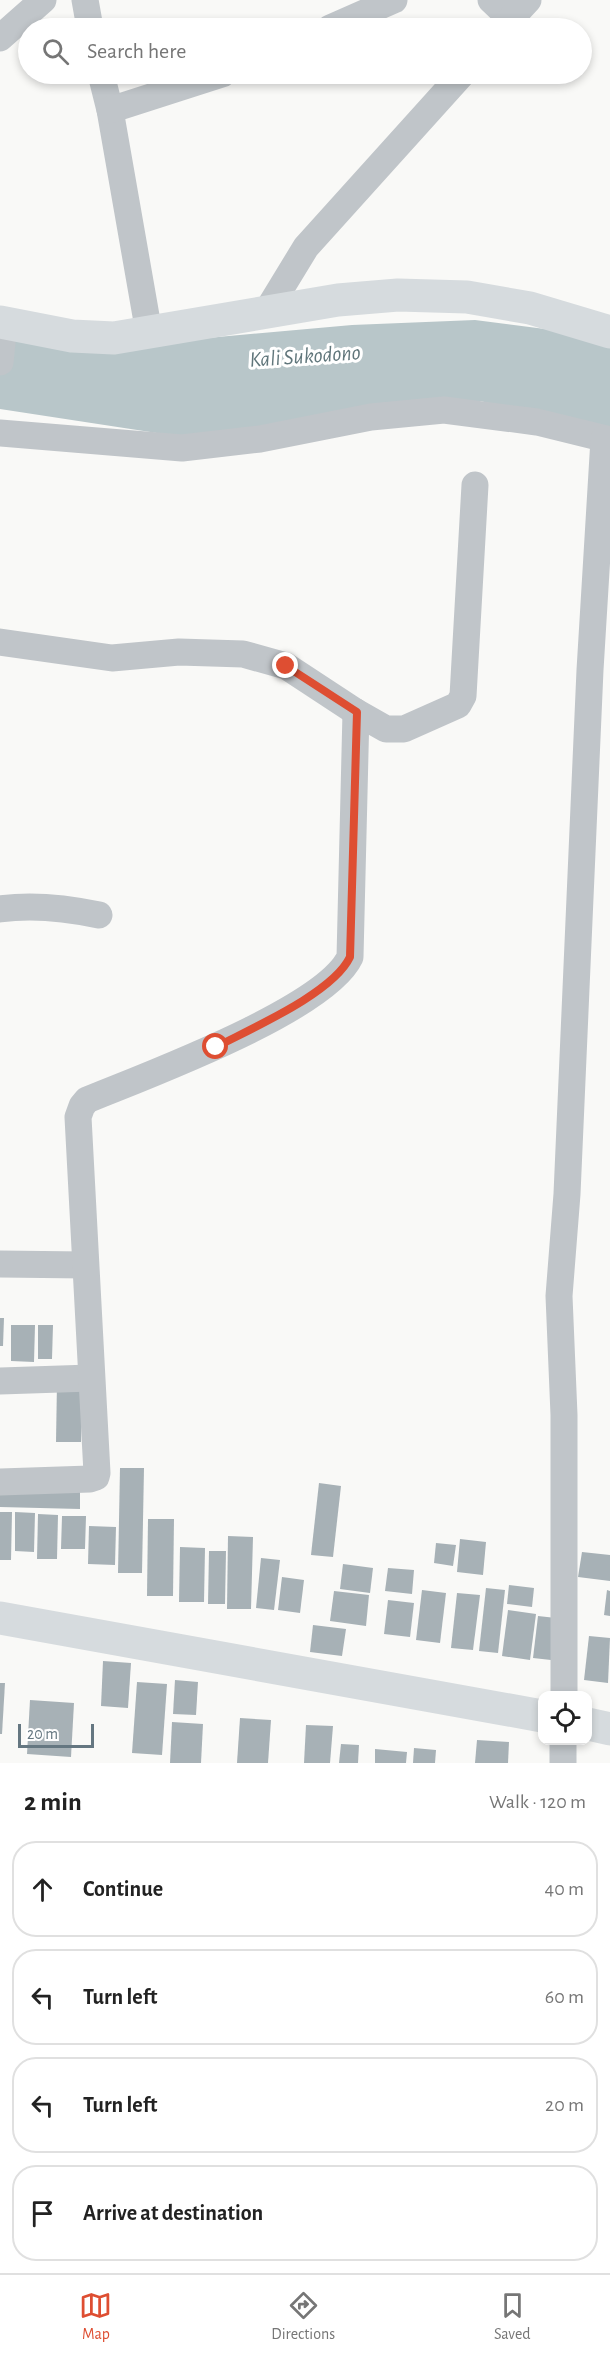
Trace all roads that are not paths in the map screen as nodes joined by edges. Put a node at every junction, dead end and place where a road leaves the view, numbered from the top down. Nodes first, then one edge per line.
1 (43, 0) edge
2 (85, 0) edge
3 (394, 0) edge
4 (491, 0) edge
5 (514, 16) edge
6 (23, 18) edge
7 (88, 18) edge
8 (353, 18) edge
9 (18, 22) edge
10 (0, 38) edge
11 (104, 84) edge
12 (191, 84) edge
13 (453, 84) edge
14 (110, 110) junction
15 (267, 311) junction
16 (2, 326) edge
17 (610, 332) edge
18 (149, 333) junction
19 (0, 362) edge
20 (0, 433) edge
21 (607, 439) edge
22 (476, 485) dead end
23 (0, 642) edge
24 (357, 712) junction
25 (0, 909) edge
26 (99, 915) dead end
27 (0, 1264) edge
28 (85, 1265) junction
29 (91, 1378) junction
30 (0, 1381) edge
31 (0, 1482) edge
32 (0, 1618) edge
33 (564, 1691) edge
34 (538, 1715) edge
35 (592, 1725) edge
36 (610, 1729) edge
37 (563, 1745) edge
38 (562, 1763) edge

1 - 6 street
2 - 7 street
3 - 8 street
4 - 5 street
9 - 10 street
11 - 14 street
12 - 14 street
13 - 15 street
14 - 18 street
15 - 17 main road
15 - 18 main road
16 - 18 main road
16 - 19 street
20 - 21 street
21 - 33 street
22 - 24 street
23 - 24 street
24 - 28 street
25 - 26 street
27 - 28 street
28 - 29 street
29 - 30 street
29 - 31 street
32 - 34 main road
35 - 36 main road
37 - 38 street

